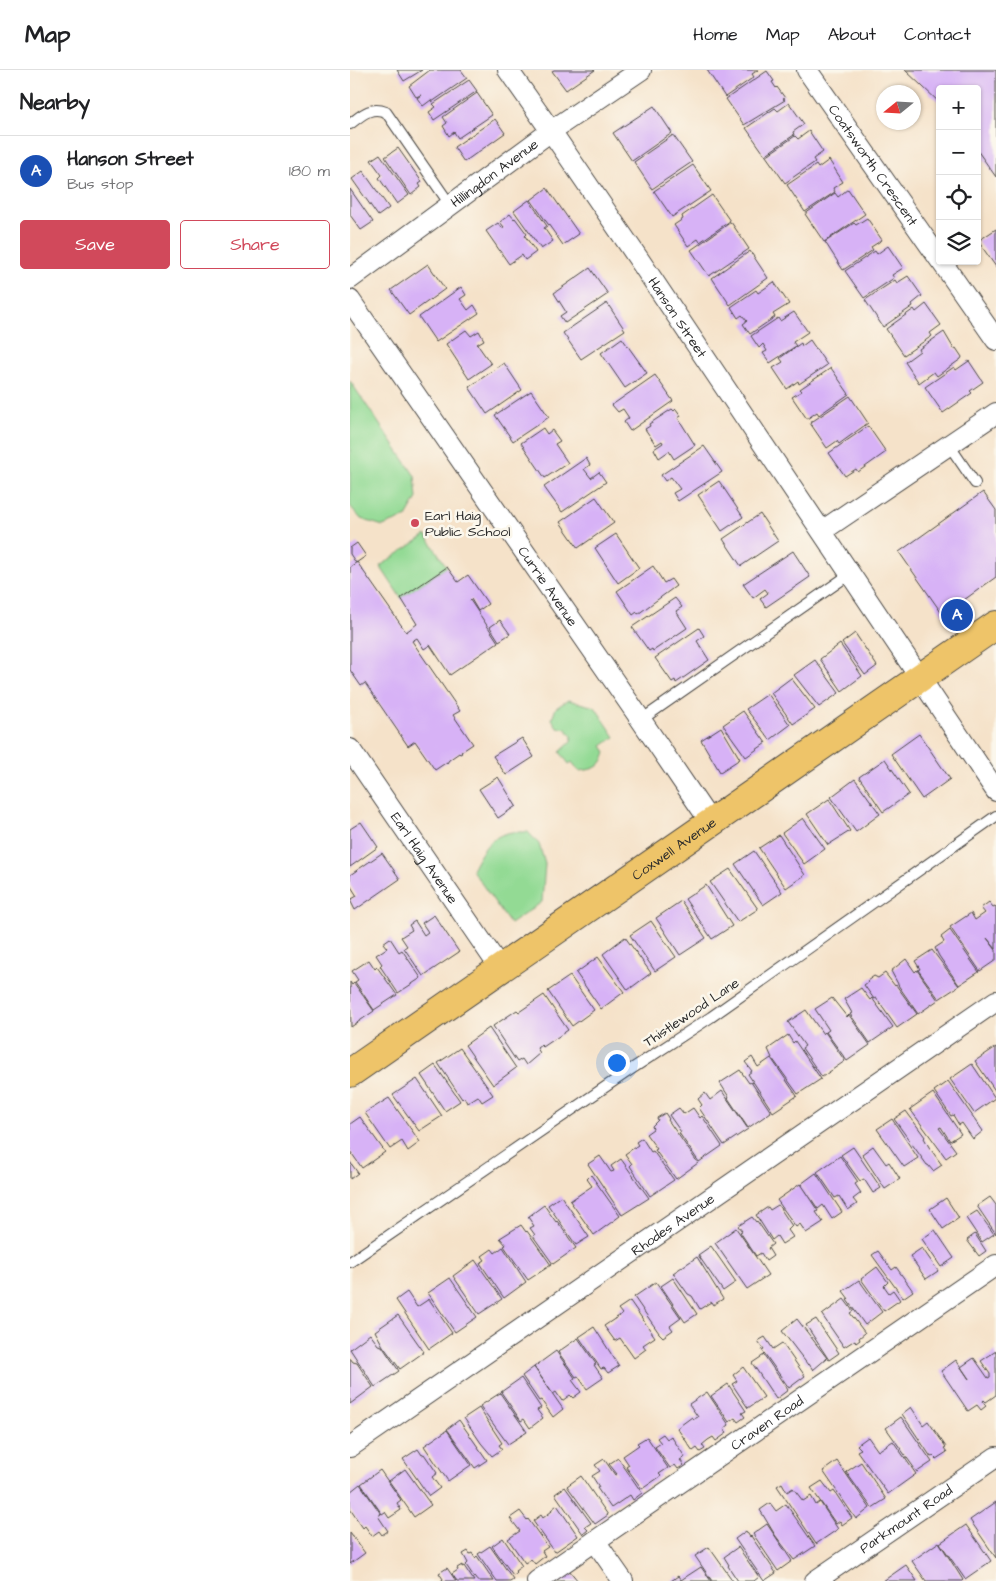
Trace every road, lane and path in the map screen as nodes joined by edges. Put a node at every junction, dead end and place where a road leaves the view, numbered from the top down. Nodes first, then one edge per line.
1 (508, 70) edge
2 (641, 70) edge
3 (807, 70) edge
4 (350, 124) edge
5 (551, 131) junction
6 (451, 206) junction
7 (936, 254) edge
8 (944, 265) edge
9 (350, 279) edge
10 (350, 300) edge
11 (996, 340) edge
12 (996, 413) edge
13 (949, 444) junction
14 (975, 483) dead end
15 (822, 531) junction
16 (850, 574) junction
17 (996, 625) edge
18 (920, 678) junction
19 (641, 720) junction
20 (350, 748) edge
21 (996, 791) edge
22 (996, 816) edge
23 (711, 823) junction
24 (500, 968) junction
25 (996, 1001) edge
26 (350, 1073) edge
27 (350, 1262) edge
28 (996, 1265) edge
29 (350, 1447) edge
30 (996, 1457) edge
31 (595, 1541) junction
32 (537, 1581) edge
33 (623, 1581) edge
34 (816, 1581) edge

1 - 5 street, Hanson Street
2 - 5 street, Hillingdon Avenue
3 - 7 street, Coatsworth Crescent
4 - 6 lane
5 - 6 street, Hillingdon Avenue
5 - 15 street, Hanson Street
6 - 9 street, Hillingdon Avenue
8 - 11 street, Coatsworth Crescent
10 - 19 street, Currie Avenue
12 - 13 street
13 - 14 lane
13 - 15 street
15 - 16 street, Hanson Street
16 - 18 street, Hanson Street
16 - 19 lane
17 - 18 main road, Coxwell Avenue
18 - 21 street, Hanson Street
18 - 23 main road, Coxwell Avenue
19 - 23 street, Currie Avenue
20 - 24 street, Earl Haig Avenue
22 - 27 lane, Thistlewood Lane
23 - 24 main road, Coxwell Avenue
24 - 26 main road, Coxwell Avenue
25 - 29 street, Rhodes Avenue
28 - 31 street, Craven Road
30 - 34 street, Parkmount Road
31 - 32 street, Craven Road
31 - 33 street

